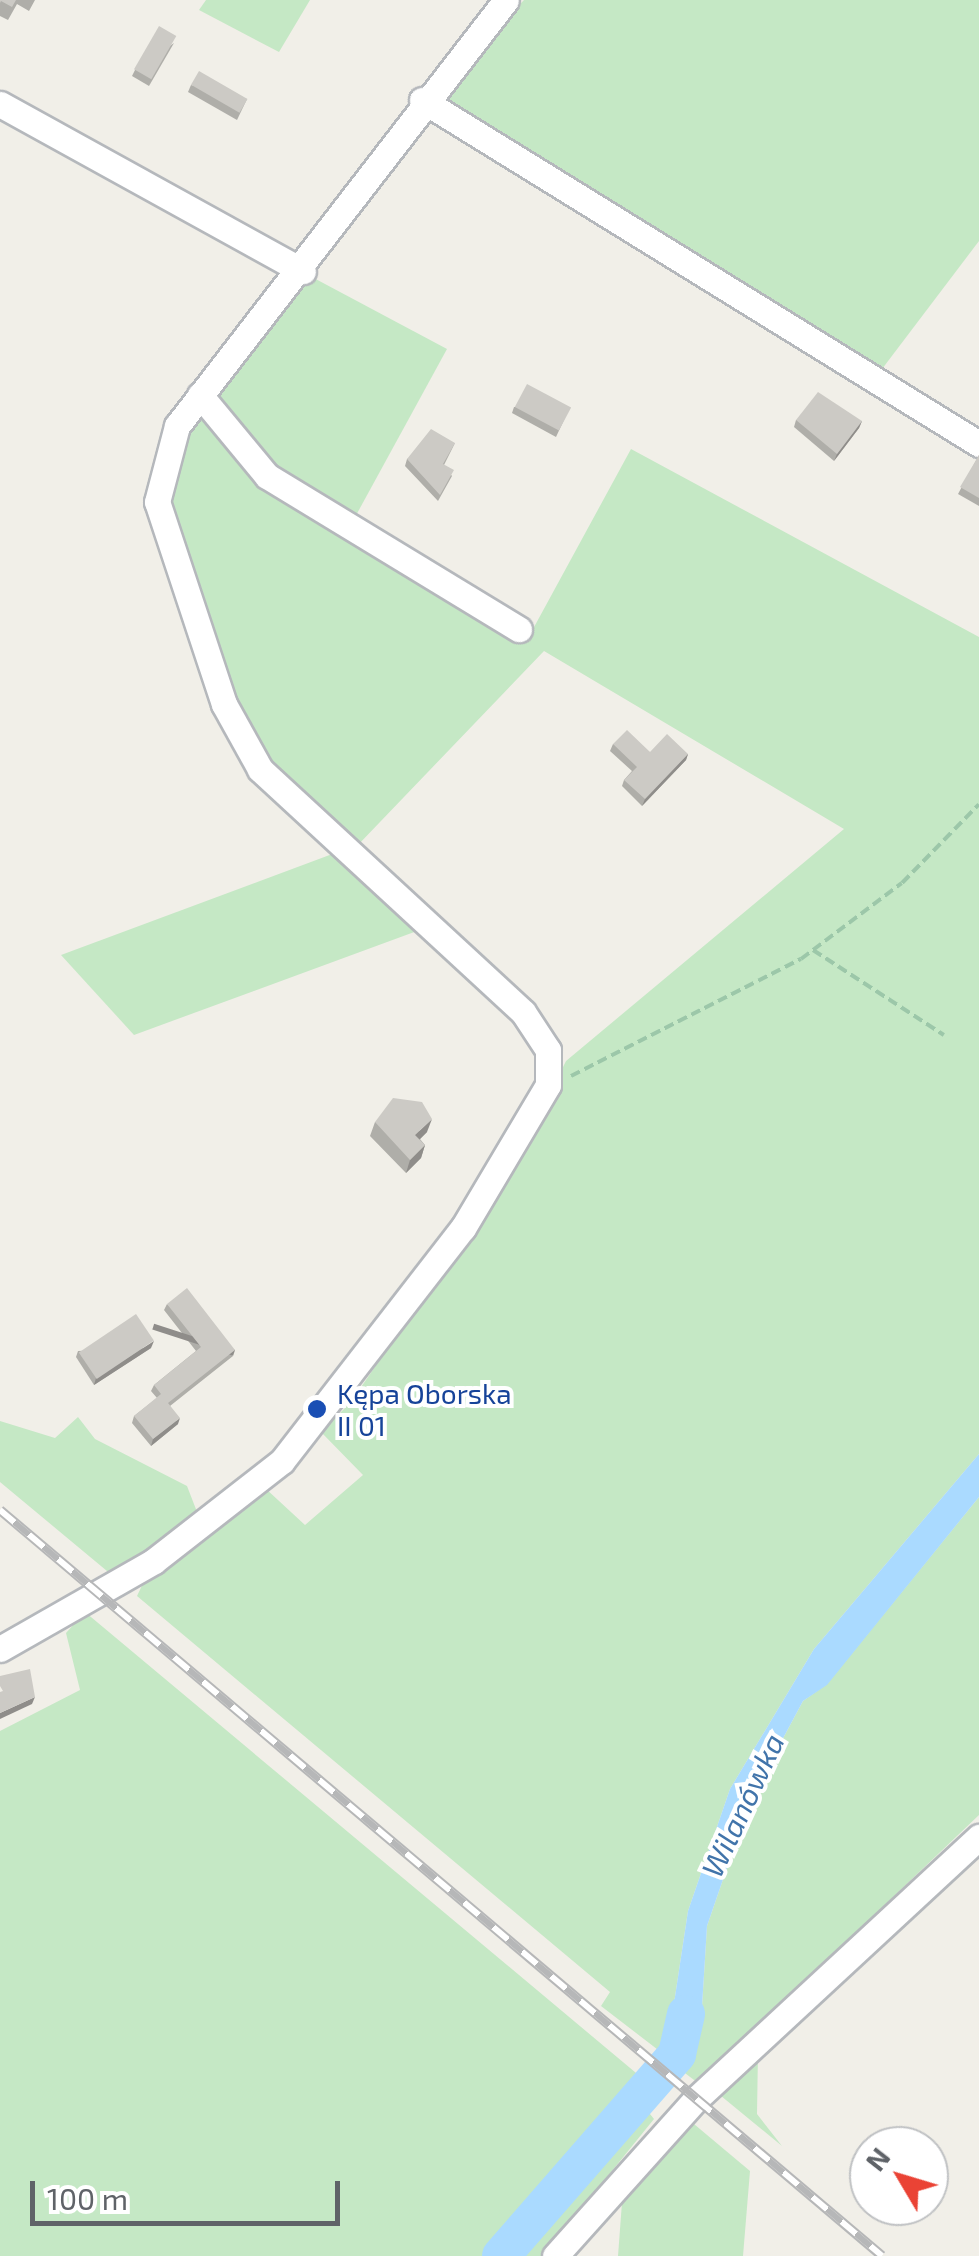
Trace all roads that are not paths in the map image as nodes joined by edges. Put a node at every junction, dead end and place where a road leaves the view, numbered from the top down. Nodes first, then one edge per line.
1 (506, 0) edge
2 (422, 100) junction
3 (0, 104) edge
4 (303, 271) junction
5 (200, 395) junction
6 (979, 444) edge
7 (519, 629) dead end
8 (0, 1649) edge
9 (979, 1837) edge
10 (555, 2256) edge

1 - 2 street
2 - 4 street
2 - 6 street
3 - 4 street
4 - 5 street
5 - 7 street
5 - 8 street
9 - 10 street

